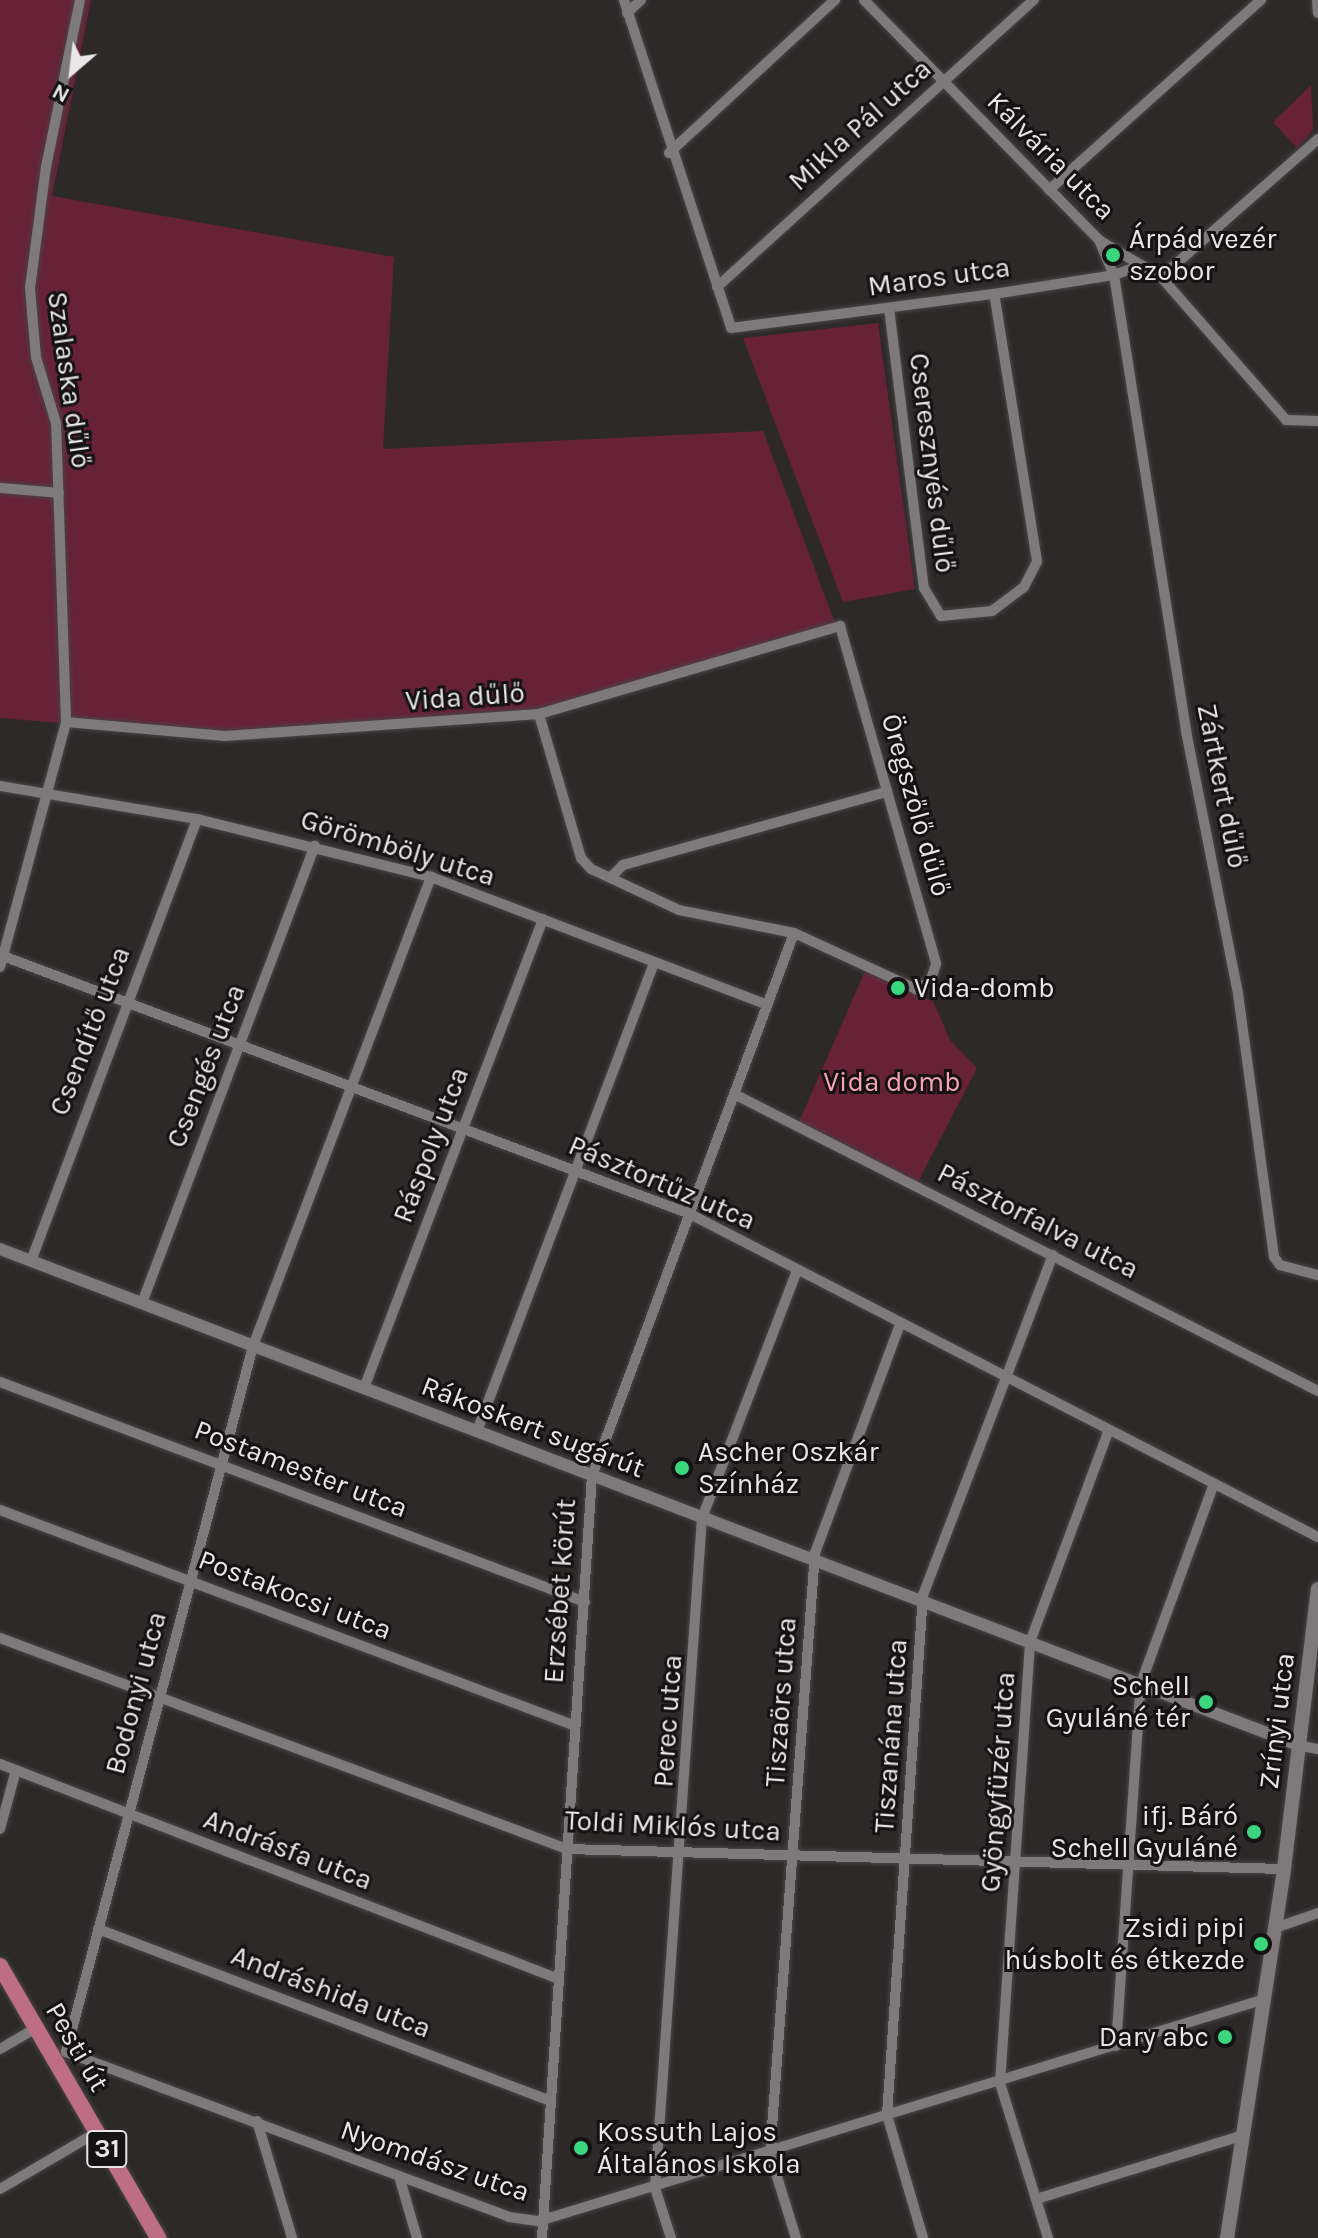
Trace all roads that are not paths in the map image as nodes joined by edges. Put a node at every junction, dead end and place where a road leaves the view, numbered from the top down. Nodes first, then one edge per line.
1 (80, 0) edge
2 (624, 0) edge
3 (641, 0) edge
4 (835, 0) edge
5 (864, 0) edge
6 (1034, 0) edge
7 (1261, 0) edge
8 (1317, 0) edge
9 (627, 13) junction
10 (1318, 13) edge
11 (942, 83) junction
12 (1318, 139) edge
13 (669, 153) junction
14 (1049, 190) junction
15 (1099, 240) junction
16 (1141, 265) junction
17 (1114, 275) junction
18 (1161, 277) junction
19 (717, 287) junction
20 (994, 294) junction
21 (889, 308) junction
22 (1318, 421) edge
23 (0, 488) edge
24 (59, 493) junction
25 (539, 714) junction
26 (66, 722) junction
27 (0, 786) edge
28 (47, 790) junction
29 (887, 792) junction
30 (197, 819) junction
31 (315, 846) junction
32 (612, 876) junction
33 (431, 877) junction
34 (543, 919) junction
35 (794, 933) junction
36 (2, 961) edge
37 (654, 963) junction
38 (916, 989) joint
39 (126, 1003) junction
40 (768, 1005) junction
41 (240, 1043) junction
42 (353, 1086) junction
43 (736, 1095) junction
44 (463, 1129) junction
45 (576, 1171) junction
46 (690, 1214) junction
47 (0, 1249) edge
48 (1053, 1255) junction
49 (31, 1261) junction
50 (797, 1270) junction
51 (1318, 1275) edge
52 (142, 1303) junction
53 (900, 1324) junction
54 (253, 1346) junction
55 (1006, 1376) junction
56 (0, 1382) edge
57 (364, 1388) junction
58 (1318, 1391) edge
59 (477, 1431) junction
60 (1108, 1432) junction
61 (222, 1465) junction
62 (592, 1476) junction
63 (1214, 1484) junction
64 (0, 1510) edge
65 (702, 1518) junction
66 (1318, 1537) edge
67 (815, 1560) junction
68 (191, 1581) junction
69 (1318, 1589) edge
70 (922, 1600) junction
71 (585, 1602) junction
72 (0, 1638) edge
73 (1030, 1642) junction
74 (1141, 1683) junction
75 (160, 1697) junction
76 (573, 1725) junction
77 (1301, 1746) junction
78 (1318, 1749) edge
79 (0, 1764) edge
80 (16, 1770) junction
81 (129, 1815) junction
82 (0, 1829) edge
83 (567, 1849) junction
84 (683, 1853) junction
85 (793, 1856) junction
86 (907, 1858) junction
87 (1018, 1862) junction
88 (1129, 1864) junction
89 (1284, 1869) junction
90 (1318, 1913) edge
91 (1275, 1928) junction
92 (98, 1929) junction
93 (0, 1966) edge
94 (559, 1979) junction
95 (1265, 1999) junction
96 (36, 2028) junction
97 (1116, 2046) junction
98 (0, 2049) edge
99 (60, 2056) junction
100 (1000, 2083) junction
101 (547, 2100) junction
102 (887, 2115) junction
103 (257, 2121) junction
104 (97, 2132) junction
105 (1244, 2135) junction
106 (770, 2154) junction
107 (399, 2176) junction
108 (655, 2188) junction
109 (0, 2189) edge
110 (1036, 2199) junction
111 (539, 2221) junction
112 (155, 2237) edge
113 (292, 2238) edge
114 (417, 2238) edge
115 (542, 2238) edge
116 (671, 2238) edge
117 (796, 2238) edge
118 (923, 2238) edge
119 (1048, 2238) edge
120 (1227, 2238) edge

1 - 24 street, Szalaska dűlő
2 - 9 street
3 - 9 street
4 - 13 street
5 - 11 street, Kálvária utca
6 - 11 street, Mikla Pál utca
7 - 14 street
8 - 10 street
9 - 13 street
11 - 14 street, Kálvária utca
11 - 19 street, Mikla Pál utca
12 - 18 street
13 - 19 street
14 - 15 street, Kálvária utca
15 - 16 street, Kálvária utca
15 - 17 street
16 - 17 street, Maros utca
16 - 18 street, Kálvária utca
17 - 20 street, Maros utca
17 - 51 street, Zártkert dűlő
18 - 22 street, Kálvária utca
19 - 21 street, Maros utca
20 - 21 street, Maros utca
20 - 21 street, Cseresznyés dűlő
23 - 24 street
24 - 26 street, Szalaska dűlő
25 - 26 street, Vida dűlő
25 - 29 street, Öregszőlő dűlő
25 - 32 street, Vida dűlő
26 - 28 street, Szalaska dűlő
27 - 28 street, Görömböly utca
28 - 30 street, Görömböly utca
28 - 36 street, Szalaska dűlő
29 - 32 street
29 - 38 street, Öregszőlő dűlő
30 - 31 street, Görömböly utca
30 - 39 street, Csendítő utca
31 - 33 street, Görömböly utca
31 - 41 street, Csengés utca
32 - 35 street, Vida dűlő
33 - 34 street, Görömböly utca
33 - 42 street, Bodonyi utca
34 - 37 street, Görömböly utca
34 - 44 street, Ráspoly utca
35 - 38 street, Vida dűlő
35 - 40 street, Erzsébet körút
36 - 39 street, Pásztortűz utca
37 - 40 street, Görömböly utca
37 - 45 street
39 - 41 street, Pásztortűz utca
39 - 49 street, Csendítő utca
40 - 43 street, Erzsébet körút
41 - 42 street, Pásztortűz utca
41 - 52 street, Csengés utca
42 - 44 street, Pásztortűz utca
42 - 54 street, Bodonyi utca
43 - 46 street, Erzsébet körút
43 - 48 street, Pásztorfalva utca
44 - 45 street, Pásztortűz utca
44 - 57 street, Ráspoly utca
45 - 46 street, Pásztortűz utca
45 - 59 street
46 - 50 street, Pásztortűz utca
46 - 62 street, Erzsébet körút
47 - 49 street, Rákoskert sugárút
48 - 55 street, Tiszanána utca
48 - 58 street, Pásztorfalva utca
49 - 52 street, Rákoskert sugárút
50 - 53 street, Pásztortűz utca
50 - 65 street, Perec utca
52 - 54 street, Rákoskert sugárút
53 - 55 street, Pásztortűz utca
53 - 67 street, Tiszaörs utca
54 - 57 street, Rákoskert sugárút
54 - 61 street, Bodonyi utca
55 - 60 street, Pásztortűz utca
55 - 70 street, Tiszanána utca
56 - 61 street, Postamester utca
57 - 59 street, Rákoskert sugárút
59 - 62 street, Rákoskert sugárút
60 - 63 street, Pásztortűz utca
60 - 73 street, Gyöngyfüzér utca
61 - 68 street, Bodonyi utca
61 - 71 street, Postamester utca
62 - 65 street, Rákoskert sugárút
62 - 71 street, Erzsébet körút
63 - 66 street, Pásztortűz utca
63 - 74 street
64 - 68 street, Postakocsi utca
65 - 67 street, Rákoskert sugárút
65 - 84 street, Perec utca
67 - 70 street, Rákoskert sugárút
67 - 85 street, Tiszaörs utca
68 - 75 street, Bodonyi utca
68 - 76 street, Postakocsi utca
69 - 77 main road, Zrínyi utca
70 - 73 street, Rákoskert sugárút
70 - 86 street, Tiszanána utca
71 - 76 street, Erzsébet körút
72 - 75 street, Toldi Miklós utca
73 - 74 street, Rákoskert sugárút
73 - 87 street, Gyöngyfüzér utca
74 - 77 street, Rákoskert sugárút
74 - 88 street
75 - 81 street, Bodonyi utca
75 - 83 street, Toldi Miklós utca
76 - 83 street, Erzsébet körút
77 - 78 street, Rákoskert sugárút
77 - 89 main road, Zrínyi utca
79 - 80 street, Andrásfa utca
80 - 81 street, Andrásfa utca
80 - 82 street
81 - 92 street, Bodonyi utca
81 - 94 street, Andrásfa utca
83 - 84 street, Toldi Miklós utca
83 - 94 street, Erzsébet körút
84 - 85 street, Toldi Miklós utca
84 - 108 street, Perec utca
85 - 86 street, Toldi Miklós utca
85 - 106 street, Tiszaörs utca
86 - 87 street, Toldi Miklós utca
86 - 102 street, Tiszanána utca
87 - 88 street, Toldi Miklós utca
87 - 100 street, Gyöngyfüzér utca
88 - 89 street, Toldi Miklós utca
88 - 97 street
89 - 91 main road, Zrínyi utca
90 - 91 street
91 - 95 main road, Zrínyi utca
92 - 99 street, Bodonyi utca
92 - 101 street, Andráshida utca
93 - 96 main road, Pesti út / 31
94 - 101 street, Erzsébet körút
95 - 97 street, Nyomdász utca
95 - 105 main road, Zrínyi utca
96 - 98 street
96 - 99 main road, Pesti út / 31
97 - 100 street, Nyomdász utca
99 - 103 street, Nyomdász utca
99 - 104 main road, Pesti út / 31
100 - 102 street, Nyomdász utca
100 - 110 street, Gyöngyfüzér utca
101 - 111 street, Erzsébet körút
102 - 106 street, Nyomdász utca
102 - 118 street, Tiszanána utca
103 - 107 street, Nyomdász utca
103 - 113 street
104 - 109 street
104 - 112 main road, Pesti út / 31
105 - 110 street
105 - 120 main road, Zrínyi utca
106 - 108 street, Nyomdász utca
106 - 117 street, Tiszaörs utca
107 - 111 street, Nyomdász utca
107 - 114 street
108 - 111 street, Nyomdász utca
108 - 116 street, Perec utca
110 - 119 street, Gyöngyfüzér utca
111 - 115 street, Erzsébet körút

